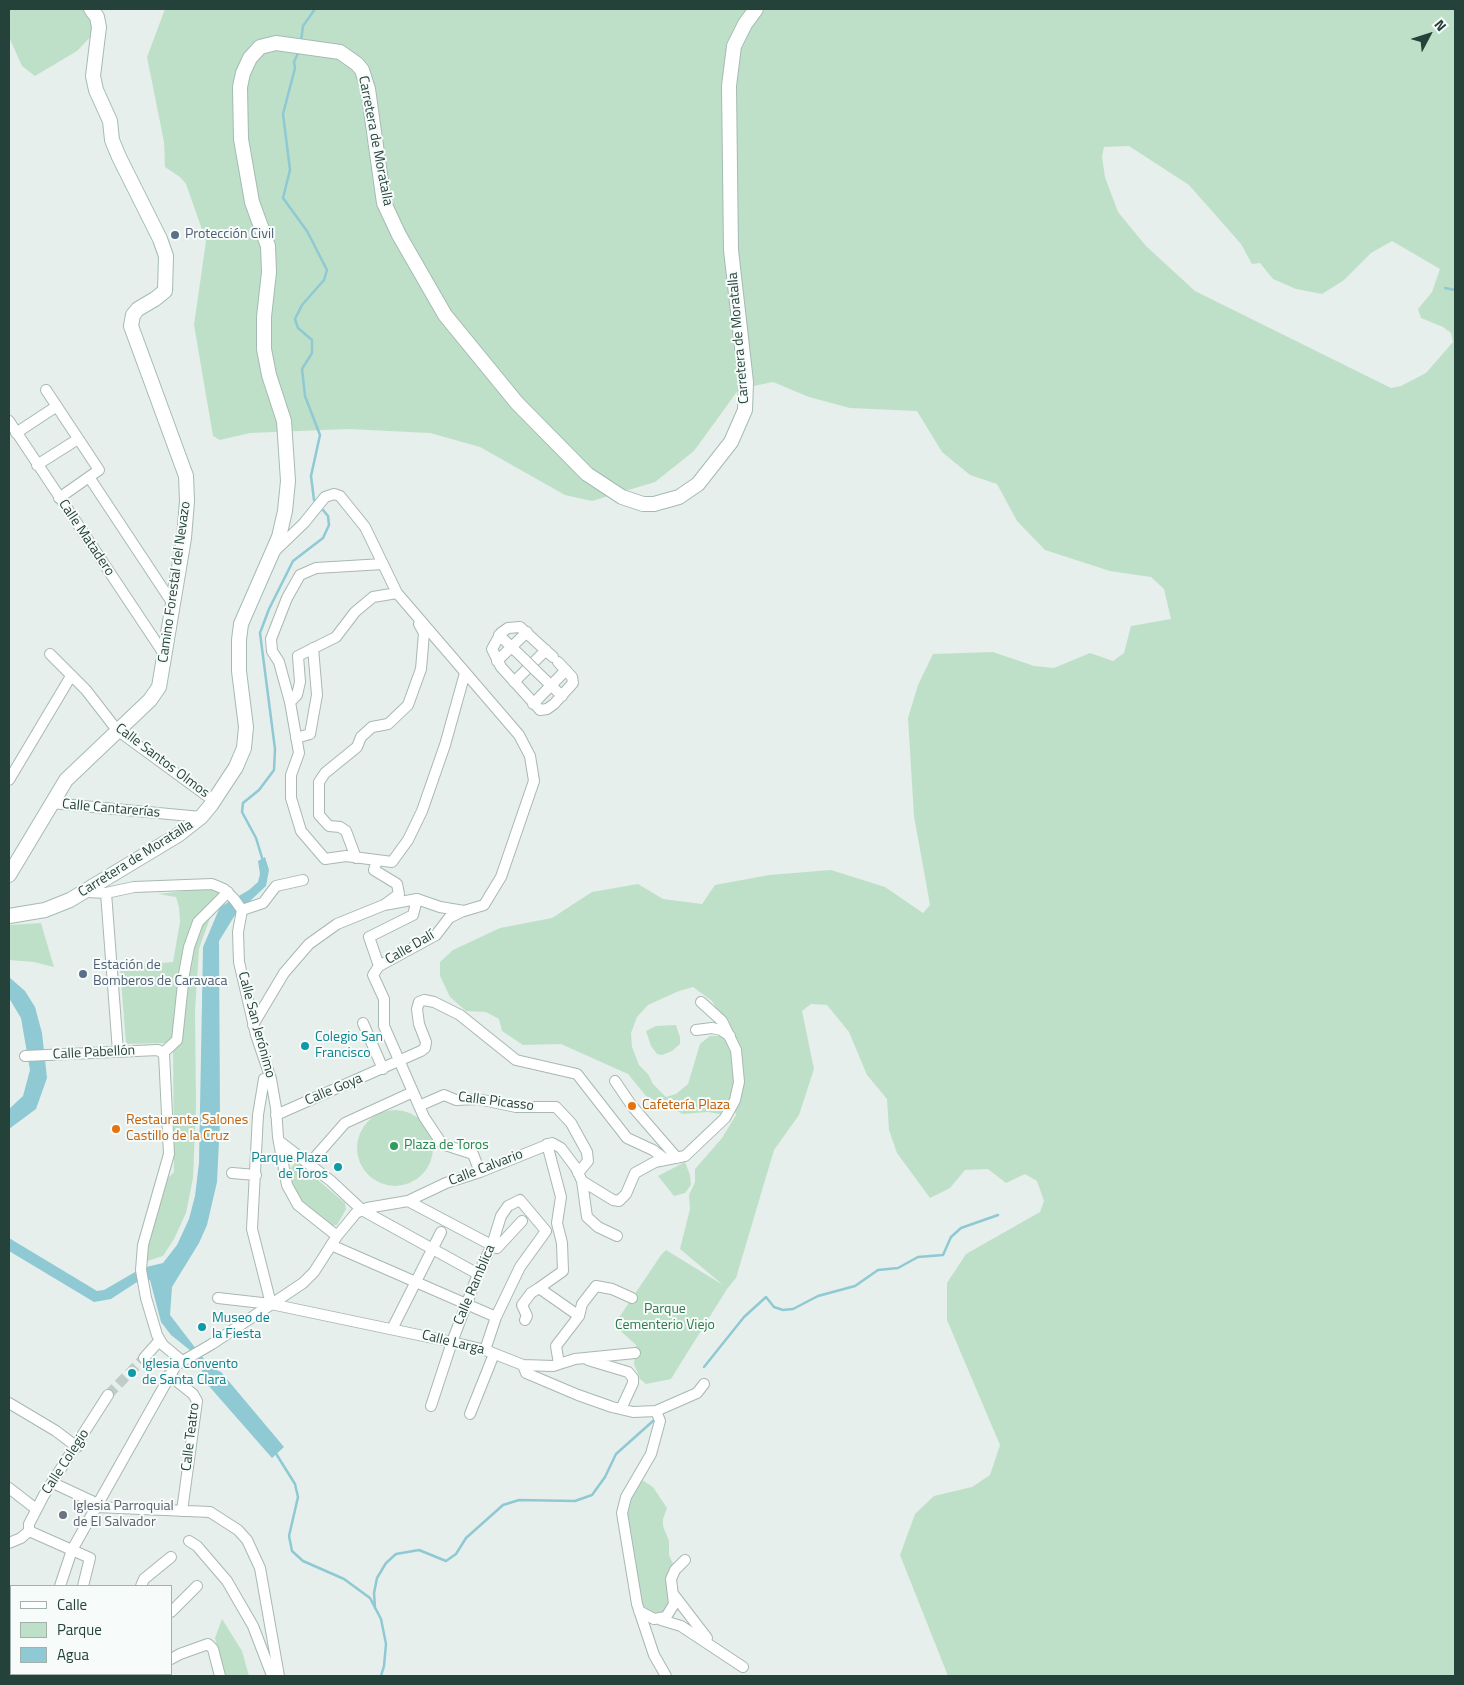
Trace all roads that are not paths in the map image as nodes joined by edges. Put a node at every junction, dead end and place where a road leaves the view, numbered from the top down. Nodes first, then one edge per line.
1 (91, 9) edge
2 (756, 9) edge
3 (46, 390) dead end
4 (56, 406) junction
5 (9, 421) edge
6 (16, 432) junction
7 (78, 439) junction
8 (37, 465) junction
9 (89, 477) junction
10 (59, 498) junction
11 (271, 554) junction
12 (383, 564) junction
13 (397, 593) junction
14 (173, 604) junction
15 (413, 612) junction
16 (527, 632) junction
17 (499, 635) junction
18 (512, 647) junction
19 (313, 648) junction
20 (50, 654) dead end
21 (164, 654) junction
22 (553, 656) junction
23 (497, 661) junction
24 (566, 670) junction
25 (465, 673) junction
26 (71, 676) junction
27 (514, 682) junction
28 (550, 685) junction
29 (562, 696) junction
30 (290, 702) junction
31 (532, 704) junction
32 (117, 730) junction
33 (296, 738) junction
34 (9, 780) edge
35 (214, 801) junction
36 (51, 803) junction
37 (201, 817) junction
38 (356, 858) junction
39 (377, 860) junction
40 (9, 875) edge
41 (120, 875) junction
42 (303, 880) dead end
43 (105, 887) junction
44 (134, 887) junction
45 (118, 890) junction
46 (231, 895) junction
47 (417, 900) junction
48 (384, 906) junction
49 (241, 909) junction
50 (464, 910) junction
51 (9, 916) edge
52 (379, 966) junction
53 (701, 1002) dead end
54 (363, 1023) dead end
55 (253, 1025) junction
56 (696, 1030) dead end
57 (731, 1036) junction
58 (118, 1052) junction
59 (163, 1052) junction
60 (25, 1056) dead end
61 (400, 1062) junction
62 (383, 1069) junction
63 (271, 1079) junction
64 (615, 1081) dead end
65 (413, 1092) junction
66 (419, 1106) junction
67 (276, 1115) junction
68 (279, 1141) junction
69 (547, 1144) junction
70 (677, 1158) junction
71 (665, 1159) junction
72 (309, 1164) junction
73 (480, 1172) junction
74 (232, 1173) dead end
75 (256, 1174) junction
76 (580, 1177) junction
77 (346, 1196) junction
78 (408, 1201) junction
79 (362, 1210) junction
80 (351, 1218) junction
81 (522, 1221) dead end
82 (441, 1232) dead end
83 (336, 1236) junction
84 (617, 1236) dead end
85 (492, 1245) junction
86 (331, 1246) junction
87 (433, 1248) junction
88 (478, 1274) junction
89 (416, 1282) junction
90 (539, 1288) junction
91 (218, 1298) dead end
92 (632, 1298) dead end
93 (270, 1304) junction
94 (466, 1305) junction
95 (579, 1316) junction
96 (496, 1317) junction
97 (526, 1320) dead end
98 (392, 1329) junction
99 (160, 1340) junction
100 (452, 1342) junction
101 (490, 1352) junction
102 (635, 1353) dead end
103 (190, 1356) junction
104 (144, 1358) tunnel mouth
105 (585, 1359) junction
106 (559, 1364) junction
107 (524, 1365) junction
108 (169, 1375) junction
109 (704, 1384) dead end
110 (108, 1395) tunnel mouth
111 (9, 1403) edge
112 (431, 1406) dead end
113 (621, 1409) junction
114 (656, 1411) junction
115 (470, 1414) dead end
116 (76, 1447) junction
117 (53, 1483) junction
118 (9, 1488) edge
119 (97, 1506) junction
120 (36, 1509) junction
121 (182, 1511) junction
122 (29, 1531) junction
123 (189, 1542) dead end
124 (9, 1543) edge
125 (72, 1550) junction
126 (171, 1557) dead end
127 (685, 1560) dead end
128 (60, 1585) edge
129 (83, 1585) edge
130 (141, 1585) edge
131 (197, 1586) dead end
132 (674, 1595) junction
133 (172, 1611) edge
134 (639, 1611) junction
135 (660, 1620) junction
136 (716, 1648) junction
137 (172, 1659) edge
138 (267, 1664) junction
139 (742, 1667) dead end
140 (279, 1674) edge
141 (220, 1676) edge
142 (264, 1676) edge
143 (666, 1676) edge

1 - 14 main road, Camino Forestal del Nevazo
2 - 11 main road, Carretera de Moratalla
3 - 4 street
4 - 6 street
4 - 7 street
5 - 6 street, Calle Matadero
6 - 8 street, Calle Matadero
7 - 8 street
7 - 9 street
8 - 10 street, Calle Matadero
9 - 10 street
9 - 14 street
10 - 21 street, Calle Matadero
11 - 12 street
11 - 35 main road, Carretera de Moratalla
12 - 13 street
12 - 30 street
13 - 15 street
13 - 19 street
14 - 21 main road, Camino Forestal del Nevazo
15 - 25 street
15 - 38 street
16 - 17 street
16 - 18 street
16 - 22 street
17 - 18 street
17 - 23 street
18 - 23 street
18 - 28 street, bridge
19 - 30 street
19 - 33 street
20 - 26 street, Calle Santos Olmos
21 - 32 main road, Camino Forestal del Nevazo
22 - 24 street
22 - 27 street
23 - 27 street
24 - 28 street
24 - 29 street
25 - 39 street
25 - 50 street
26 - 32 street, Calle Santos Olmos
26 - 34 street
27 - 31 street
28 - 29 street
28 - 31 street
29 - 31 street
30 - 33 street
32 - 35 street, Calle Santos Olmos
32 - 36 main road, Camino Forestal del Nevazo
33 - 38 street
35 - 37 main road, Carretera de Moratalla
36 - 37 street, Calle Cantarerías
36 - 40 main road, Camino Forestal del Nevazo
37 - 41 main road, Carretera de Moratalla
38 - 39 street
39 - 48 street
41 - 43 main road, Carretera de Moratalla
41 - 44 street
41 - 45 street
42 - 49 street
43 - 45 street
43 - 51 main road, Carretera de Moratalla
43 - 58 street
44 - 45 street
44 - 46 street
46 - 49 street
46 - 59 street
47 - 48 street
47 - 50 street
47 - 52 street
48 - 55 street
49 - 55 street, Calle San Jerónimo
50 - 52 street, Calle Dalí
52 - 61 street
53 - 57 street
54 - 62 street
55 - 63 street, Calle San Jerónimo
56 - 57 street
57 - 70 street
58 - 59 street, Calle Pabellón
58 - 60 street, Calle Pabellón
59 - 99 street
61 - 62 street, Calle Goya
61 - 65 street
61 - 71 street, Calle Goya
62 - 67 street, Calle Goya
63 - 67 street, Calle San Jerónimo
63 - 75 street
64 - 70 street
65 - 66 street
65 - 72 street
66 - 73 street
66 - 76 street, Calle Picasso
67 - 68 street, Calle San Jerónimo
68 - 72 street
68 - 83 street, Calle San Jerónimo
69 - 73 street, Calle Calvario
69 - 76 street
69 - 90 street
70 - 71 street
71 - 76 street
72 - 77 street
73 - 78 street, Calle Calvario
74 - 75 street
75 - 93 street
76 - 84 street
77 - 79 street
77 - 80 street
78 - 79 street, Calle Calvario
78 - 85 street
79 - 80 street
79 - 87 street
80 - 83 street
81 - 85 street
82 - 87 street
83 - 86 street
85 - 88 street, Calle Ramblica
85 - 96 street, Calle Ramblica
86 - 89 street
86 - 93 street
87 - 88 street
87 - 89 street
88 - 94 street, Calle Ramblica
89 - 94 street
89 - 98 street
90 - 95 street
90 - 97 street
91 - 93 street, Calle Larga
92 - 95 street
93 - 98 street, Calle Larga
93 - 103 street
94 - 96 street
94 - 100 street, Calle Ramblica
95 - 106 street
96 - 101 street
98 - 100 street, Calle Larga
99 - 103 street
99 - 104 street
100 - 101 street, Calle Larga
100 - 112 street, Calle Ramblica
101 - 107 street, Calle Larga
101 - 115 street
102 - 105 street, Calle Larga
103 - 108 street
105 - 106 street, Calle Larga
105 - 113 street
106 - 107 street, Calle Larga
107 - 113 street
108 - 119 street
108 - 121 street, Calle Teatro
109 - 114 street
110 - 116 street, Calle Colegio
111 - 116 street
113 - 114 street
114 - 134 street
116 - 117 street, Calle Colegio
117 - 119 street
117 - 120 street, Calle Colegio
118 - 120 street
119 - 121 street
119 - 125 street
120 - 122 street, Calle Colegio
121 - 140 street
122 - 124 street
122 - 125 street
123 - 138 street
125 - 128 street
125 - 129 street
126 - 130 street
127 - 132 street
131 - 133 street
132 - 135 street
132 - 136 street
134 - 135 street
134 - 143 street
135 - 136 street
136 - 139 street
137 - 141 street
138 - 140 street
138 - 142 street

